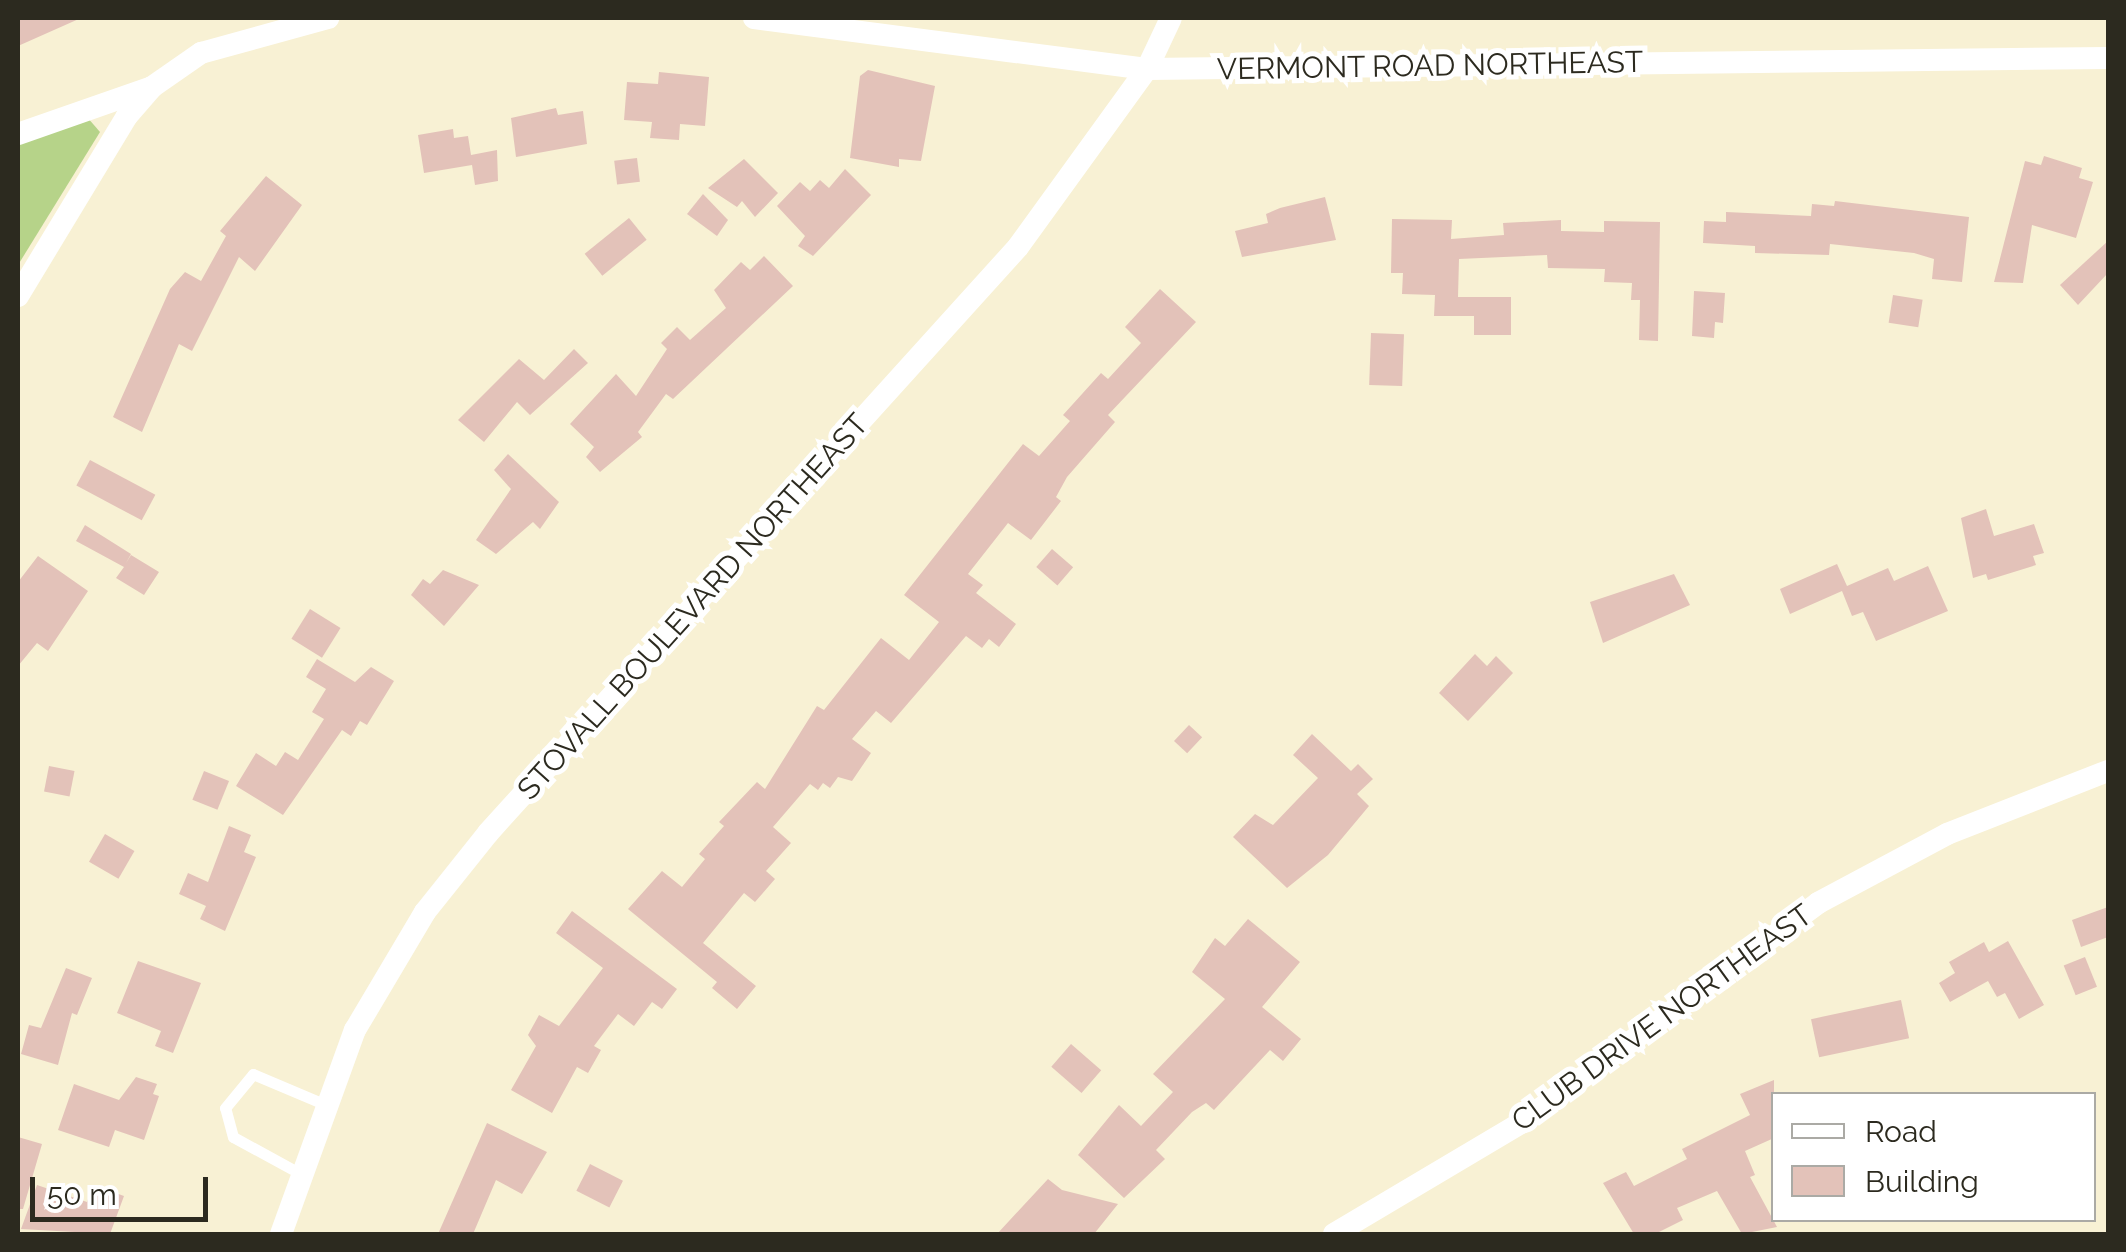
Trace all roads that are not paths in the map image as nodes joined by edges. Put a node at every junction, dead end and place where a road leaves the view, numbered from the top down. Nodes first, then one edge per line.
1 (328, 18) edge
2 (754, 18) edge
3 (1171, 18) edge
4 (2108, 58) edge
5 (1147, 69) junction
6 (152, 86) junction
7 (18, 134) edge
8 (18, 296) edge
9 (2108, 771) edge
10 (324, 1104) junction
11 (301, 1174) junction
12 (281, 1234) edge
13 (1334, 1234) edge

1 - 6 street
2 - 5 street, VERMONT ROAD NORTHEAST
3 - 5 street, STOVALL BOULEVARD NORTHEAST
4 - 5 street, VERMONT ROAD NORTHEAST
5 - 10 street, STOVALL BOULEVARD NORTHEAST
6 - 7 street
6 - 8 street
9 - 13 street, CLUB DRIVE NORTHEAST
10 - 11 street, STOVALL BOULEVARD NORTHEAST
10 - 11 lane
11 - 12 street, STOVALL BOULEVARD NORTHEAST

